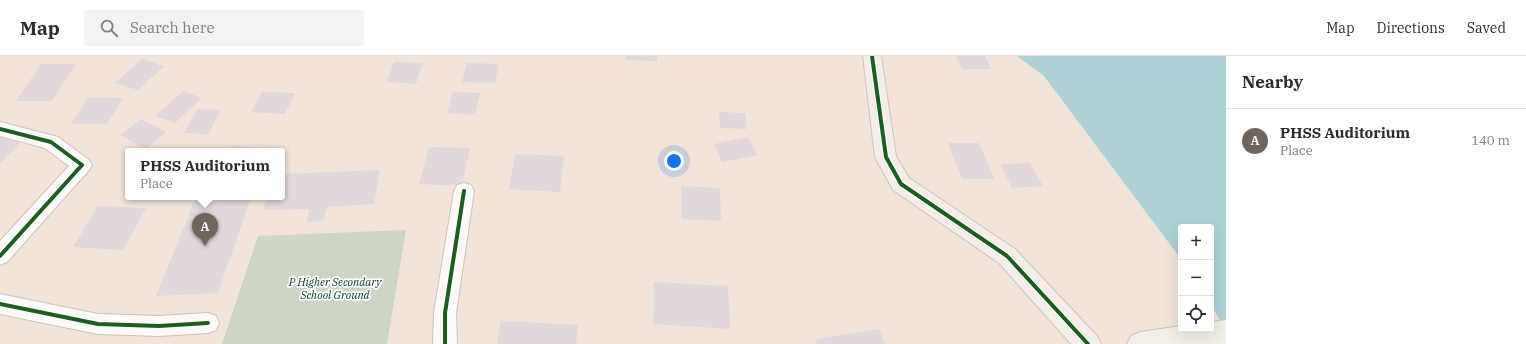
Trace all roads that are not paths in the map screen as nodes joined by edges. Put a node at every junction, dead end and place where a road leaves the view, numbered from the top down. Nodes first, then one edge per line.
1 (872, 56) edge
2 (0, 129) edge
3 (464, 191) dead end
4 (0, 256) edge
5 (0, 304) edge
6 (208, 323) dead end
7 (1224, 332) edge
8 (445, 344) edge
9 (1088, 344) edge
10 (1140, 344) edge

1 - 9 street
2 - 4 street
3 - 8 street
5 - 6 street
7 - 10 street

